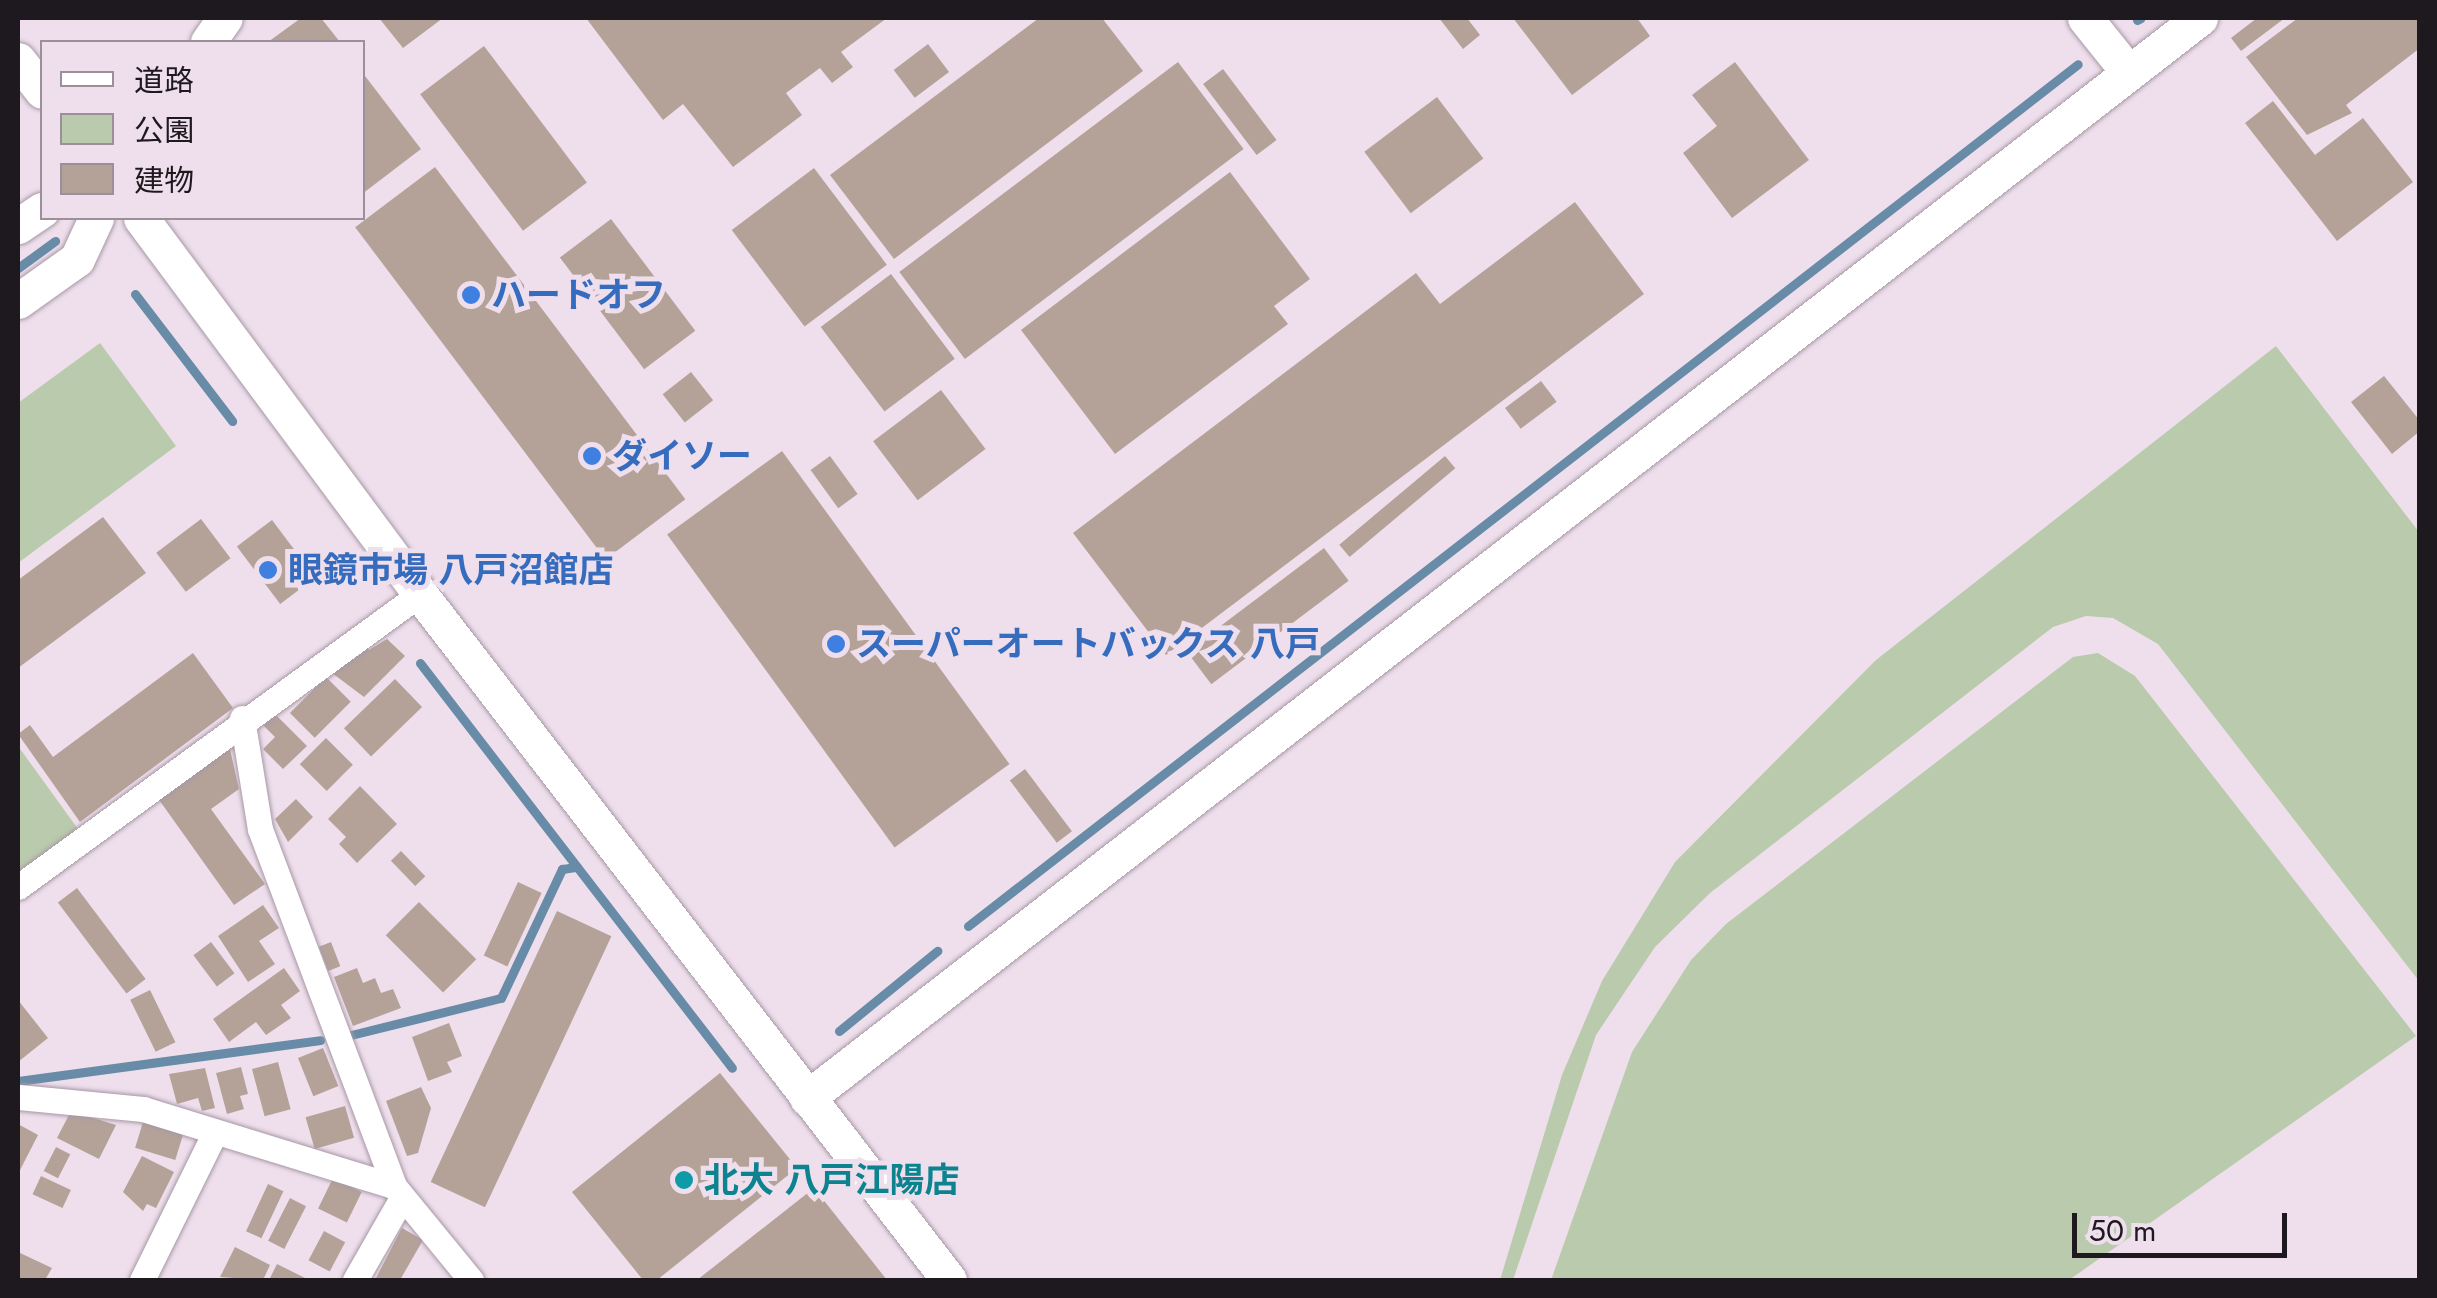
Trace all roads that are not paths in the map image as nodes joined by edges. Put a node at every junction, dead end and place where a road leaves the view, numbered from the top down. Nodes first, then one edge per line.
1 (226, 18) edge
2 (2085, 18) edge
3 (2200, 18) edge
4 (210, 40) edge
5 (18, 60) edge
6 (2129, 73) junction
7 (40, 88) edge
8 (40, 211) edge
9 (95, 220) edge
10 (142, 220) edge
11 (18, 226) edge
12 (18, 301) edge
13 (420, 594) junction
14 (242, 718) junction
15 (18, 887) edge
16 (18, 1097) edge
17 (806, 1098) junction
18 (214, 1134) junction
19 (398, 1192) junction
20 (142, 1280) edge
21 (355, 1280) edge
22 (471, 1280) edge
23 (949, 1280) edge

1 - 4 street
2 - 6 street
3 - 6 street
5 - 7 street
6 - 17 street
8 - 11 street
9 - 12 street
10 - 13 street
13 - 14 street
13 - 17 street
14 - 15 street
14 - 19 street
16 - 18 street
17 - 23 street
18 - 19 street
18 - 20 street
19 - 21 street
19 - 22 street

